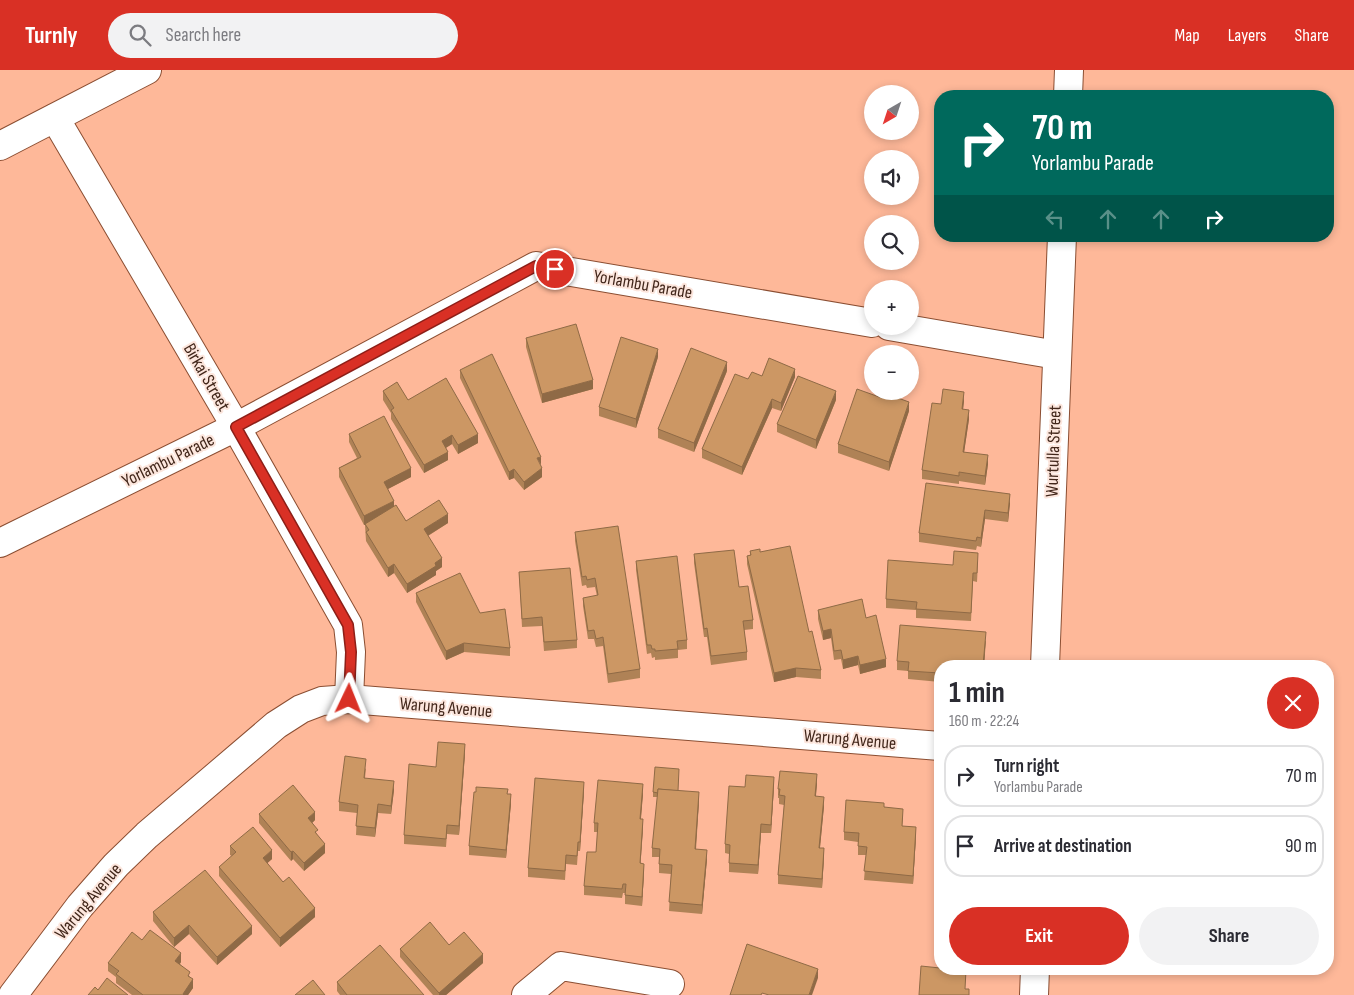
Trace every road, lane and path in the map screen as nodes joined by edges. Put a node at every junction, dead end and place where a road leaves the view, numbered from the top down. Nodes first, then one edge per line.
1 (148, 70) edge
2 (1069, 70) edge
3 (1068, 90) edge
4 (55, 118) junction
5 (0, 146) edge
6 (1062, 242) edge
7 (864, 322) edge
8 (919, 331) edge
9 (1057, 355) junction
10 (236, 427) junction
11 (0, 543) edge
12 (1045, 660) edge
13 (349, 699) junction
14 (934, 746) edge
15 (1035, 975) edge
16 (670, 984) dead end
17 (13, 995) edge
18 (526, 995) edge
19 (1034, 995) edge

1 - 4 street
2 - 3 street
4 - 5 street
4 - 10 street, Birkai Street
6 - 9 street, Wurtulla Street
7 - 10 street, Yorlambu Parade
8 - 9 street
9 - 12 street, Wurtulla Street
10 - 11 street, Yorlambu Parade
10 - 13 street, Birkai Street
13 - 14 street, Warung Avenue
13 - 17 street, Warung Avenue
15 - 19 street
16 - 18 street

